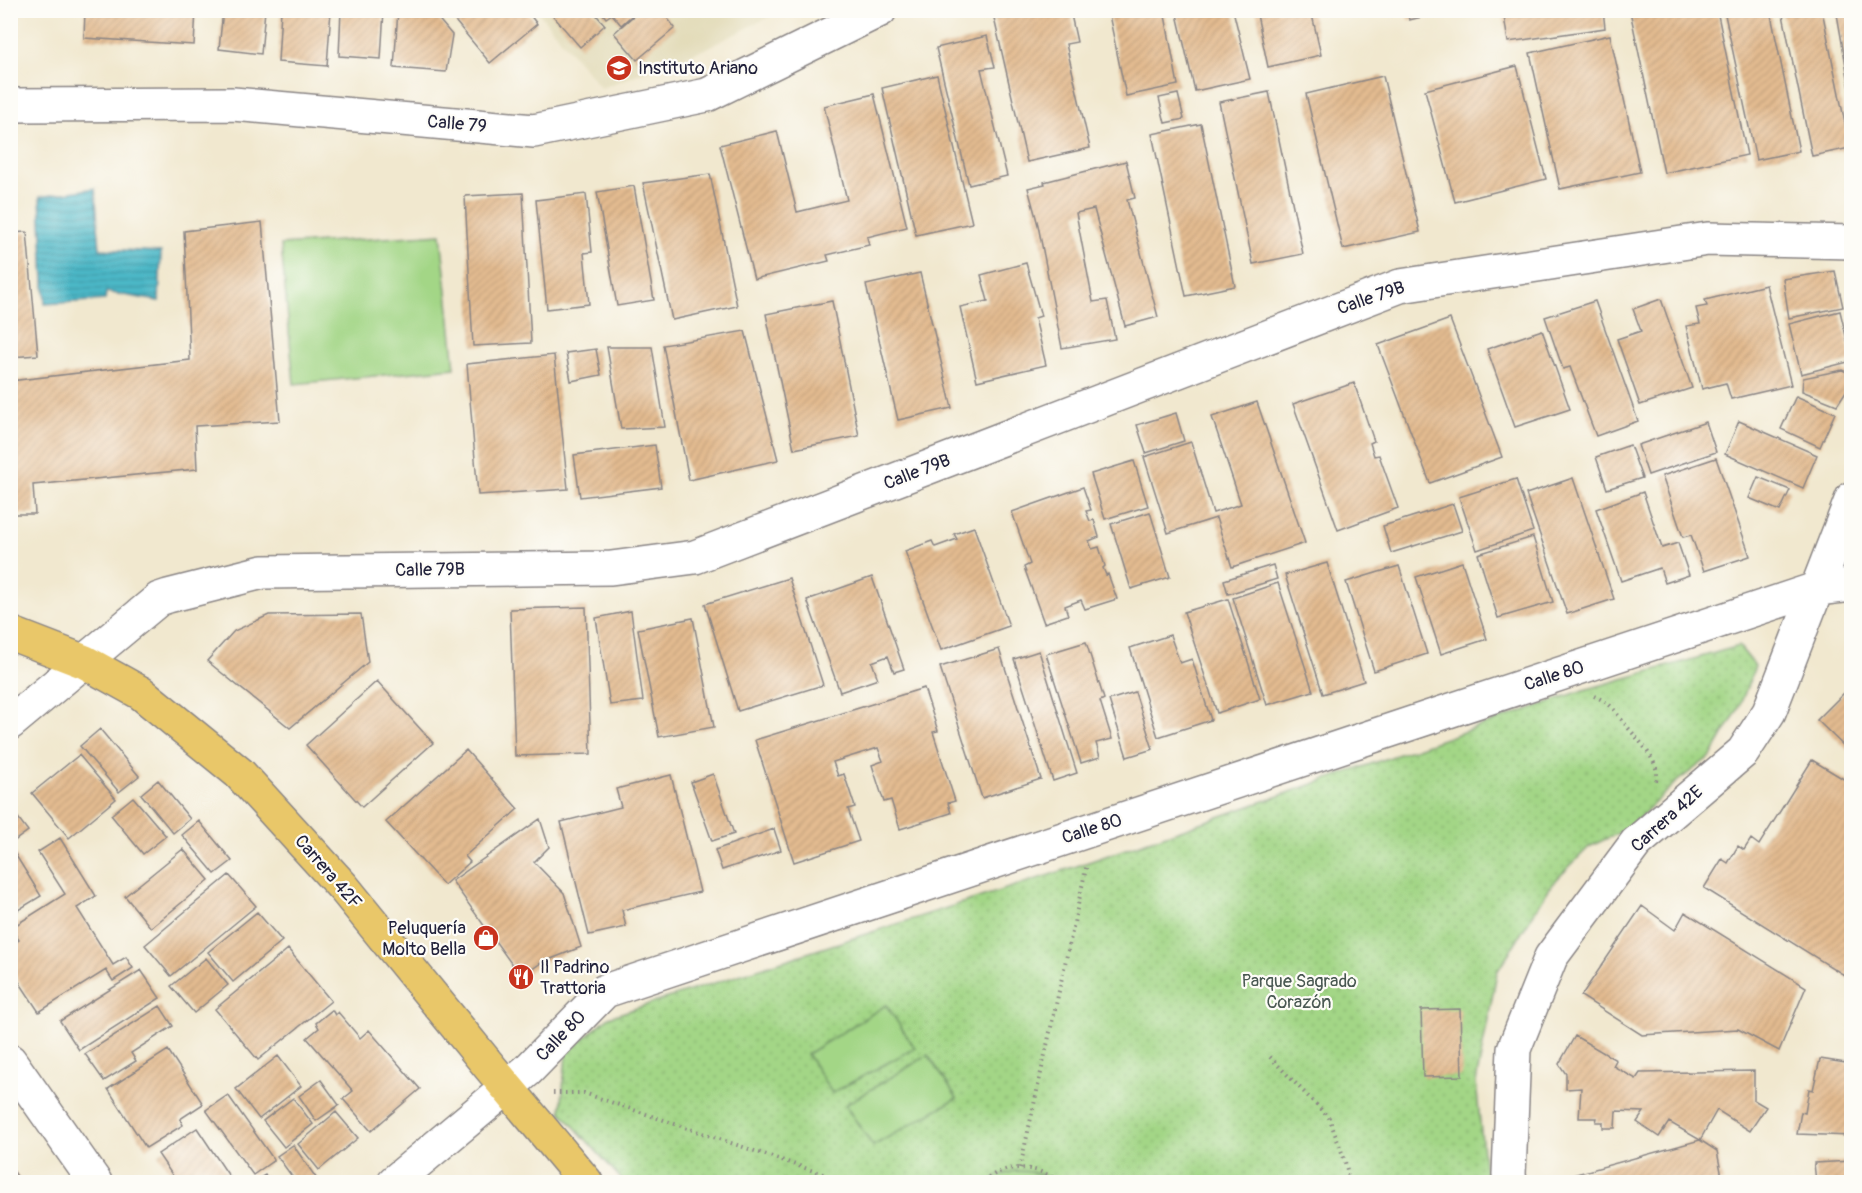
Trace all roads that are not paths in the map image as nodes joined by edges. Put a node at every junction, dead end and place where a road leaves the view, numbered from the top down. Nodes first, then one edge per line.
1 (880, 10) edge
2 (10, 105) edge
3 (1851, 242) edge
4 (1851, 498) edge
5 (1851, 585) edge
6 (1816, 589) junction
7 (10, 633) edge
8 (85, 662) junction
9 (10, 723) edge
10 (10, 1061) edge
11 (507, 1087) junction
12 (95, 1182) edge
13 (394, 1182) edge
14 (586, 1182) edge
15 (1510, 1182) edge

1 - 2 street, Calle 79
3 - 8 street, Calle 79B
4 - 6 street, Carrera 42E
5 - 6 street, Calle 80
6 - 11 street, Calle 80
6 - 15 street, Carrera 42E
7 - 8 main road, Carrera 42F
8 - 9 street, Calle 79B
8 - 11 main road, Carrera 42F
10 - 12 street
11 - 13 street, Calle 80
11 - 14 main road, Carrera 42F

